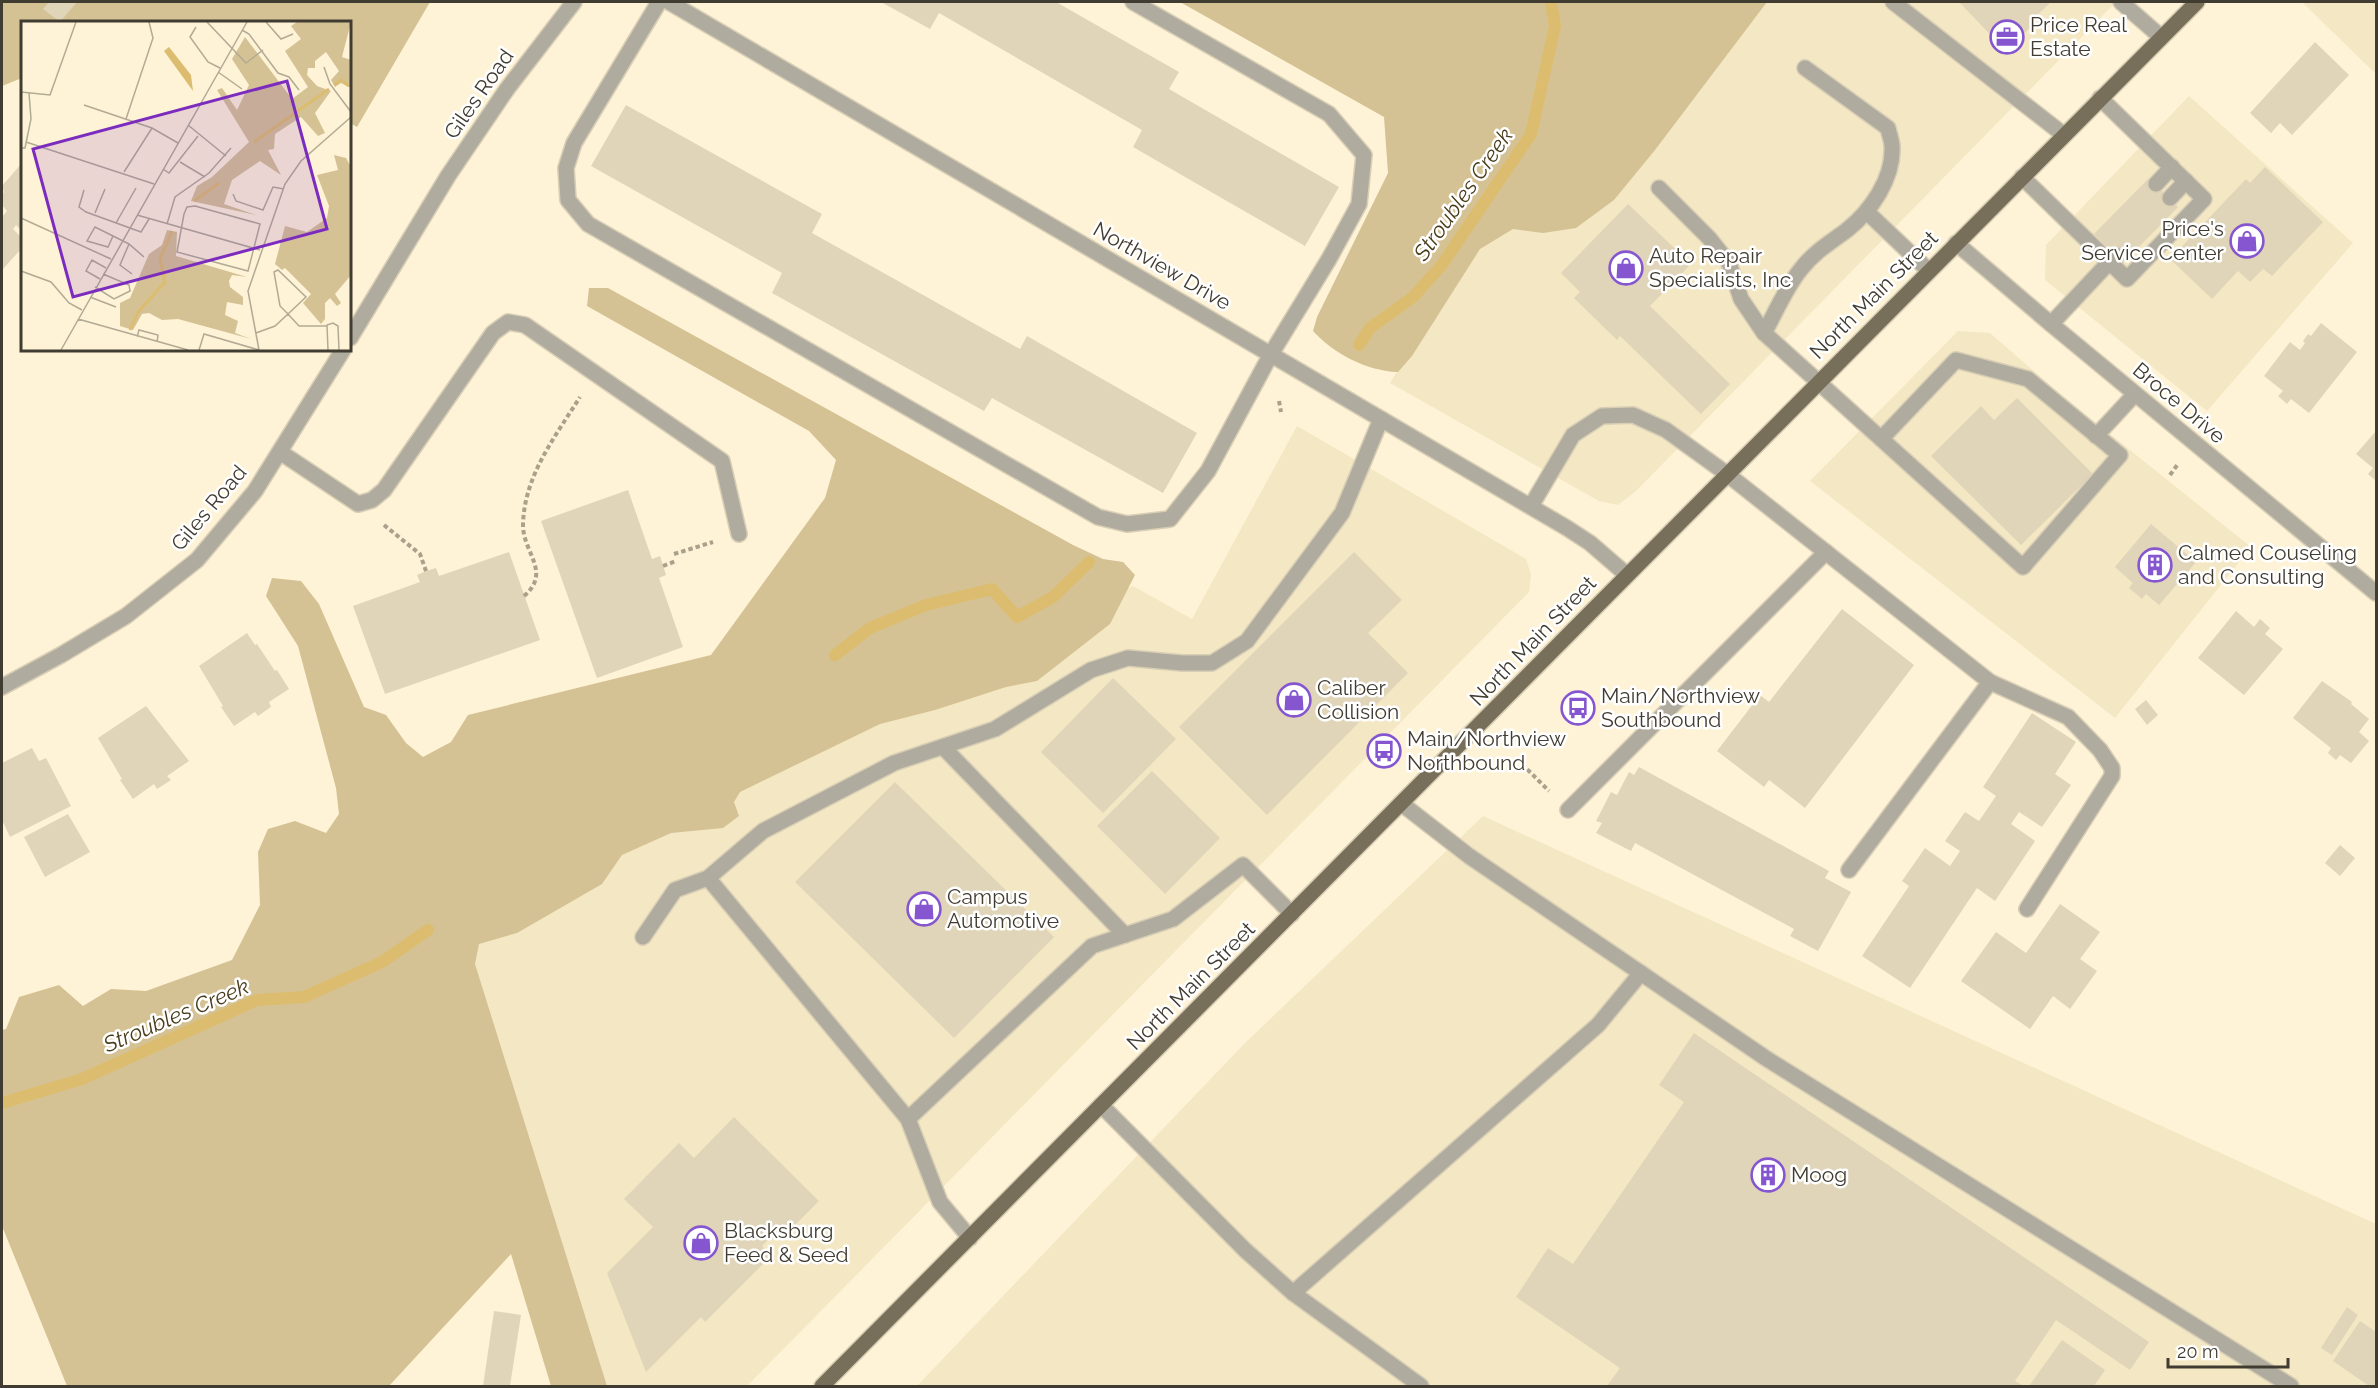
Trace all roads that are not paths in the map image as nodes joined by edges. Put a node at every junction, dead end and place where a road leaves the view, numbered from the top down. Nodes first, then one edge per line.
1 (574, 2) edge
2 (659, 2) edge
3 (669, 2) edge
4 (1133, 2) edge
5 (1893, 2) edge
6 (2121, 2) edge
7 (2197, 2) edge
8 (2161, 37) junction
9 (1805, 68) dead end
10 (2100, 98) junction
11 (2064, 135) junction
12 (2172, 167) junction
13 (2022, 177) junction
14 (2186, 181) junction
15 (2156, 184) dead end
16 (1659, 189) dead end
17 (2170, 198) dead end
18 (1867, 212) junction
19 (1956, 243) junction
20 (2113, 259) junction
21 (1928, 270) junction
22 (2051, 324) junction
23 (1764, 333) junction
24 (351, 336) edge
25 (341, 351) edge
26 (1271, 354) junction
27 (1818, 382) junction
28 (2135, 394) junction
29 (1381, 419) junction
30 (2096, 436) junction
31 (1881, 439) junction
32 (280, 452) junction
33 (1727, 474) junction
34 (1531, 507) junction
35 (739, 534) road end
36 (1826, 552) junction
37 (1627, 575) junction
38 (2376, 593) edge
39 (1990, 682) junction
40 (2, 687) edge
41 (943, 747) junction
42 (1402, 804) junction
43 (1569, 810) road end
44 (1849, 870) dead end
45 (708, 878) junction
46 (2027, 909) dead end
47 (1293, 914) junction
48 (1125, 934) junction
49 (642, 936) dead end
50 (1641, 973) junction
51 (1101, 1105) junction
52 (908, 1119) junction
53 (970, 1238) junction
54 (1293, 1293) junction
55 (822, 1386) edge
56 (1421, 1386) edge
57 (2291, 1386) edge

1 - 24 street, Giles Road
2 - 26 street
3 - 26 street, Northview Drive
4 - 26 street
5 - 11 street
6 - 8 street
7 - 8 main road, North Main Street
8 - 10 main road, North Main Street
9 - 18 street
10 - 11 main road, North Main Street
10 - 12 street
11 - 13 main road, North Main Street
12 - 14 street
12 - 15 street
13 - 19 main road, North Main Street
13 - 20 street
14 - 17 street
14 - 20 street
16 - 23 street
18 - 21 street
18 - 23 street
19 - 21 main road, North Main Street
19 - 22 street, Broce Drive
20 - 22 street
21 - 27 main road, North Main Street
22 - 28 street, Broce Drive
23 - 27 street
25 - 32 street, Giles Road
26 - 29 street, Northview Drive
27 - 31 street
27 - 33 main road, North Main Street
28 - 30 street
28 - 38 street, Broce Drive
29 - 34 street, Northview Drive
29 - 41 street
30 - 31 street
30 - 31 street
32 - 35 street
32 - 40 street, Giles Road
33 - 34 street
33 - 36 street
33 - 37 main road, North Main Street
34 - 37 street, Northview Drive
36 - 39 street
36 - 43 street
37 - 42 main road, North Main Street
39 - 44 street
39 - 46 street
41 - 45 street
41 - 48 street
42 - 47 main road, North Main Street
42 - 50 street
45 - 49 street
45 - 52 street
47 - 48 street
47 - 51 main road, North Main Street
48 - 52 street
50 - 54 street
50 - 57 street
51 - 53 main road, North Main Street
51 - 54 street
52 - 53 street
53 - 55 main road, North Main Street
54 - 56 street

